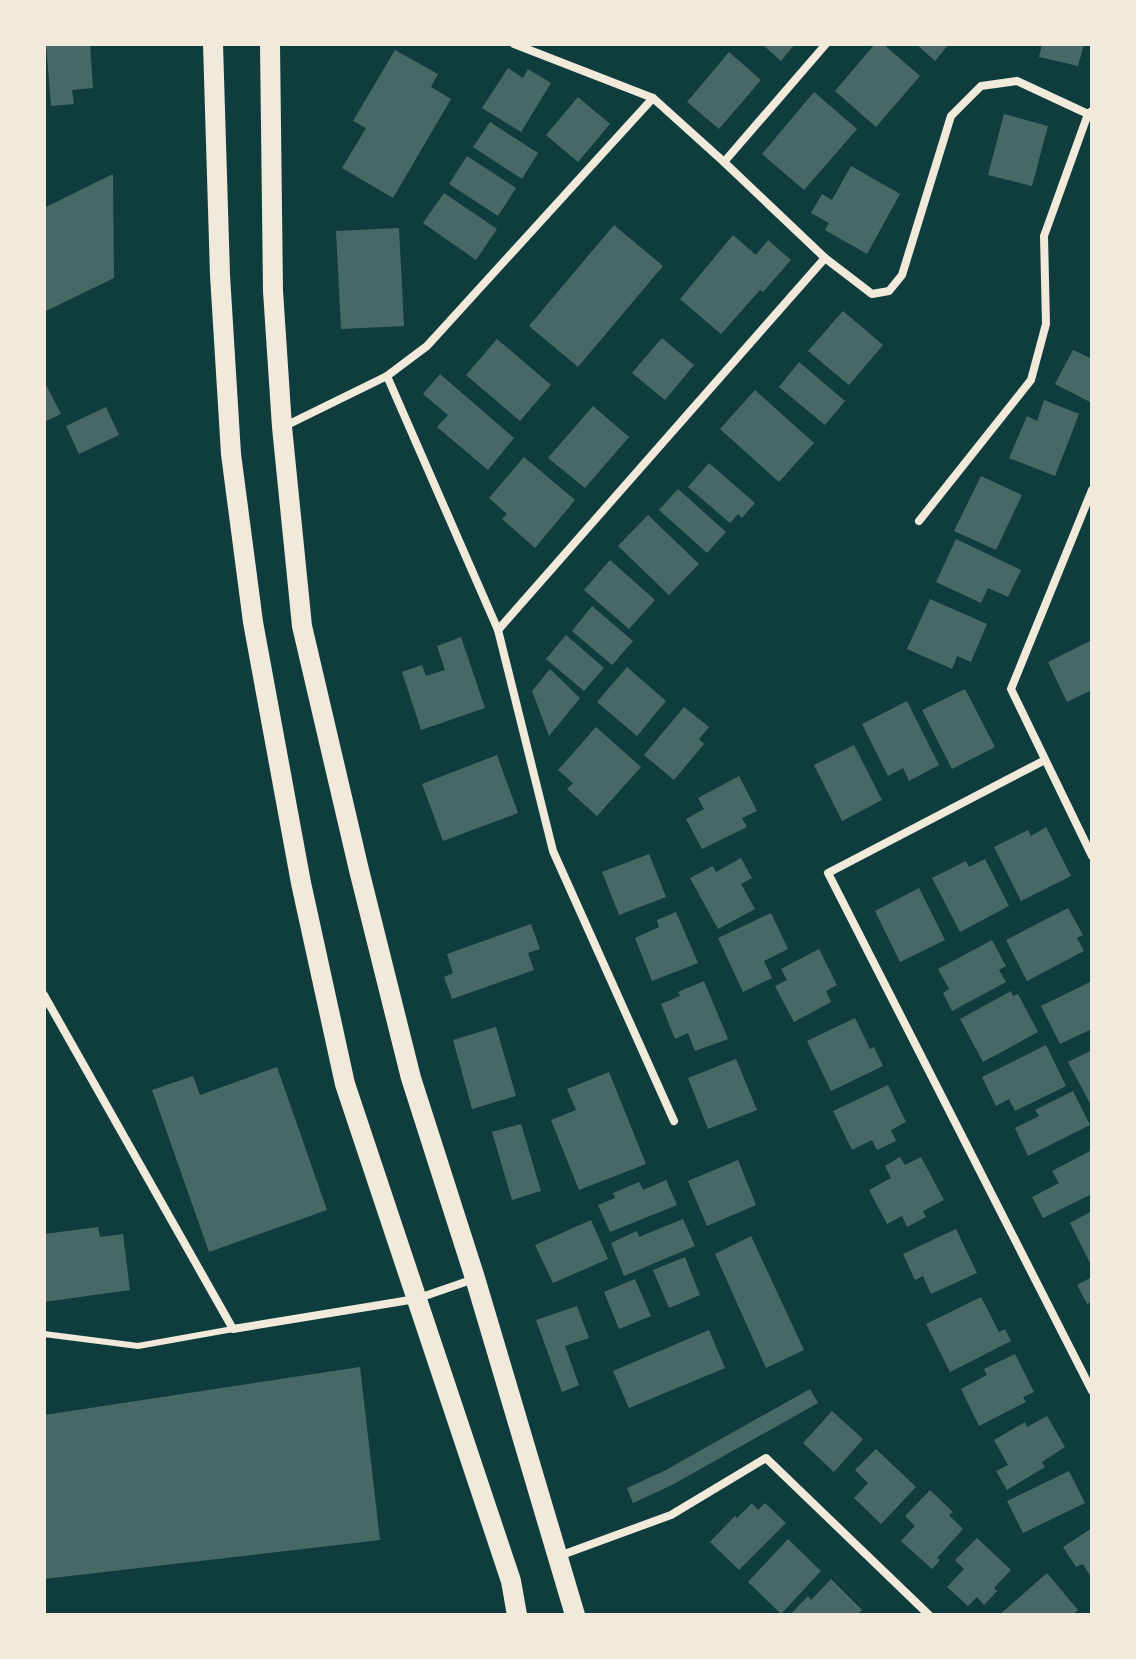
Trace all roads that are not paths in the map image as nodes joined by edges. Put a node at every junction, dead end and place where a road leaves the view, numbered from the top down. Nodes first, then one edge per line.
1 (213, 44) edge
2 (270, 44) edge
3 (514, 44) edge
4 (826, 44) edge
5 (653, 98) junction
6 (1090, 113) edge
7 (724, 162) junction
8 (825, 258) junction
9 (387, 376) junction
10 (282, 427) junction
11 (1092, 490) edge
12 (919, 521) dead end
13 (498, 630) junction
14 (1045, 760) junction
15 (1092, 856) edge
16 (44, 995) edge
17 (674, 1121) dead end
18 (475, 1278) junction
19 (416, 1299) junction
20 (233, 1329) junction
21 (44, 1334) edge
22 (1092, 1391) edge
23 (558, 1556) junction
24 (517, 1615) edge
25 (575, 1615) edge
26 (929, 1615) edge

1 - 19 main road
2 - 10 main road
3 - 5 street
4 - 7 street
5 - 7 street
5 - 9 street
6 - 8 street
6 - 12 street
7 - 8 street
8 - 13 street
9 - 10 street
9 - 13 street
10 - 18 main road
11 - 14 street
13 - 17 street
14 - 15 street
14 - 22 street
16 - 20 street
18 - 19 street
18 - 23 main road
19 - 20 street
19 - 24 main road
20 - 21 lane
23 - 25 main road
23 - 26 street

